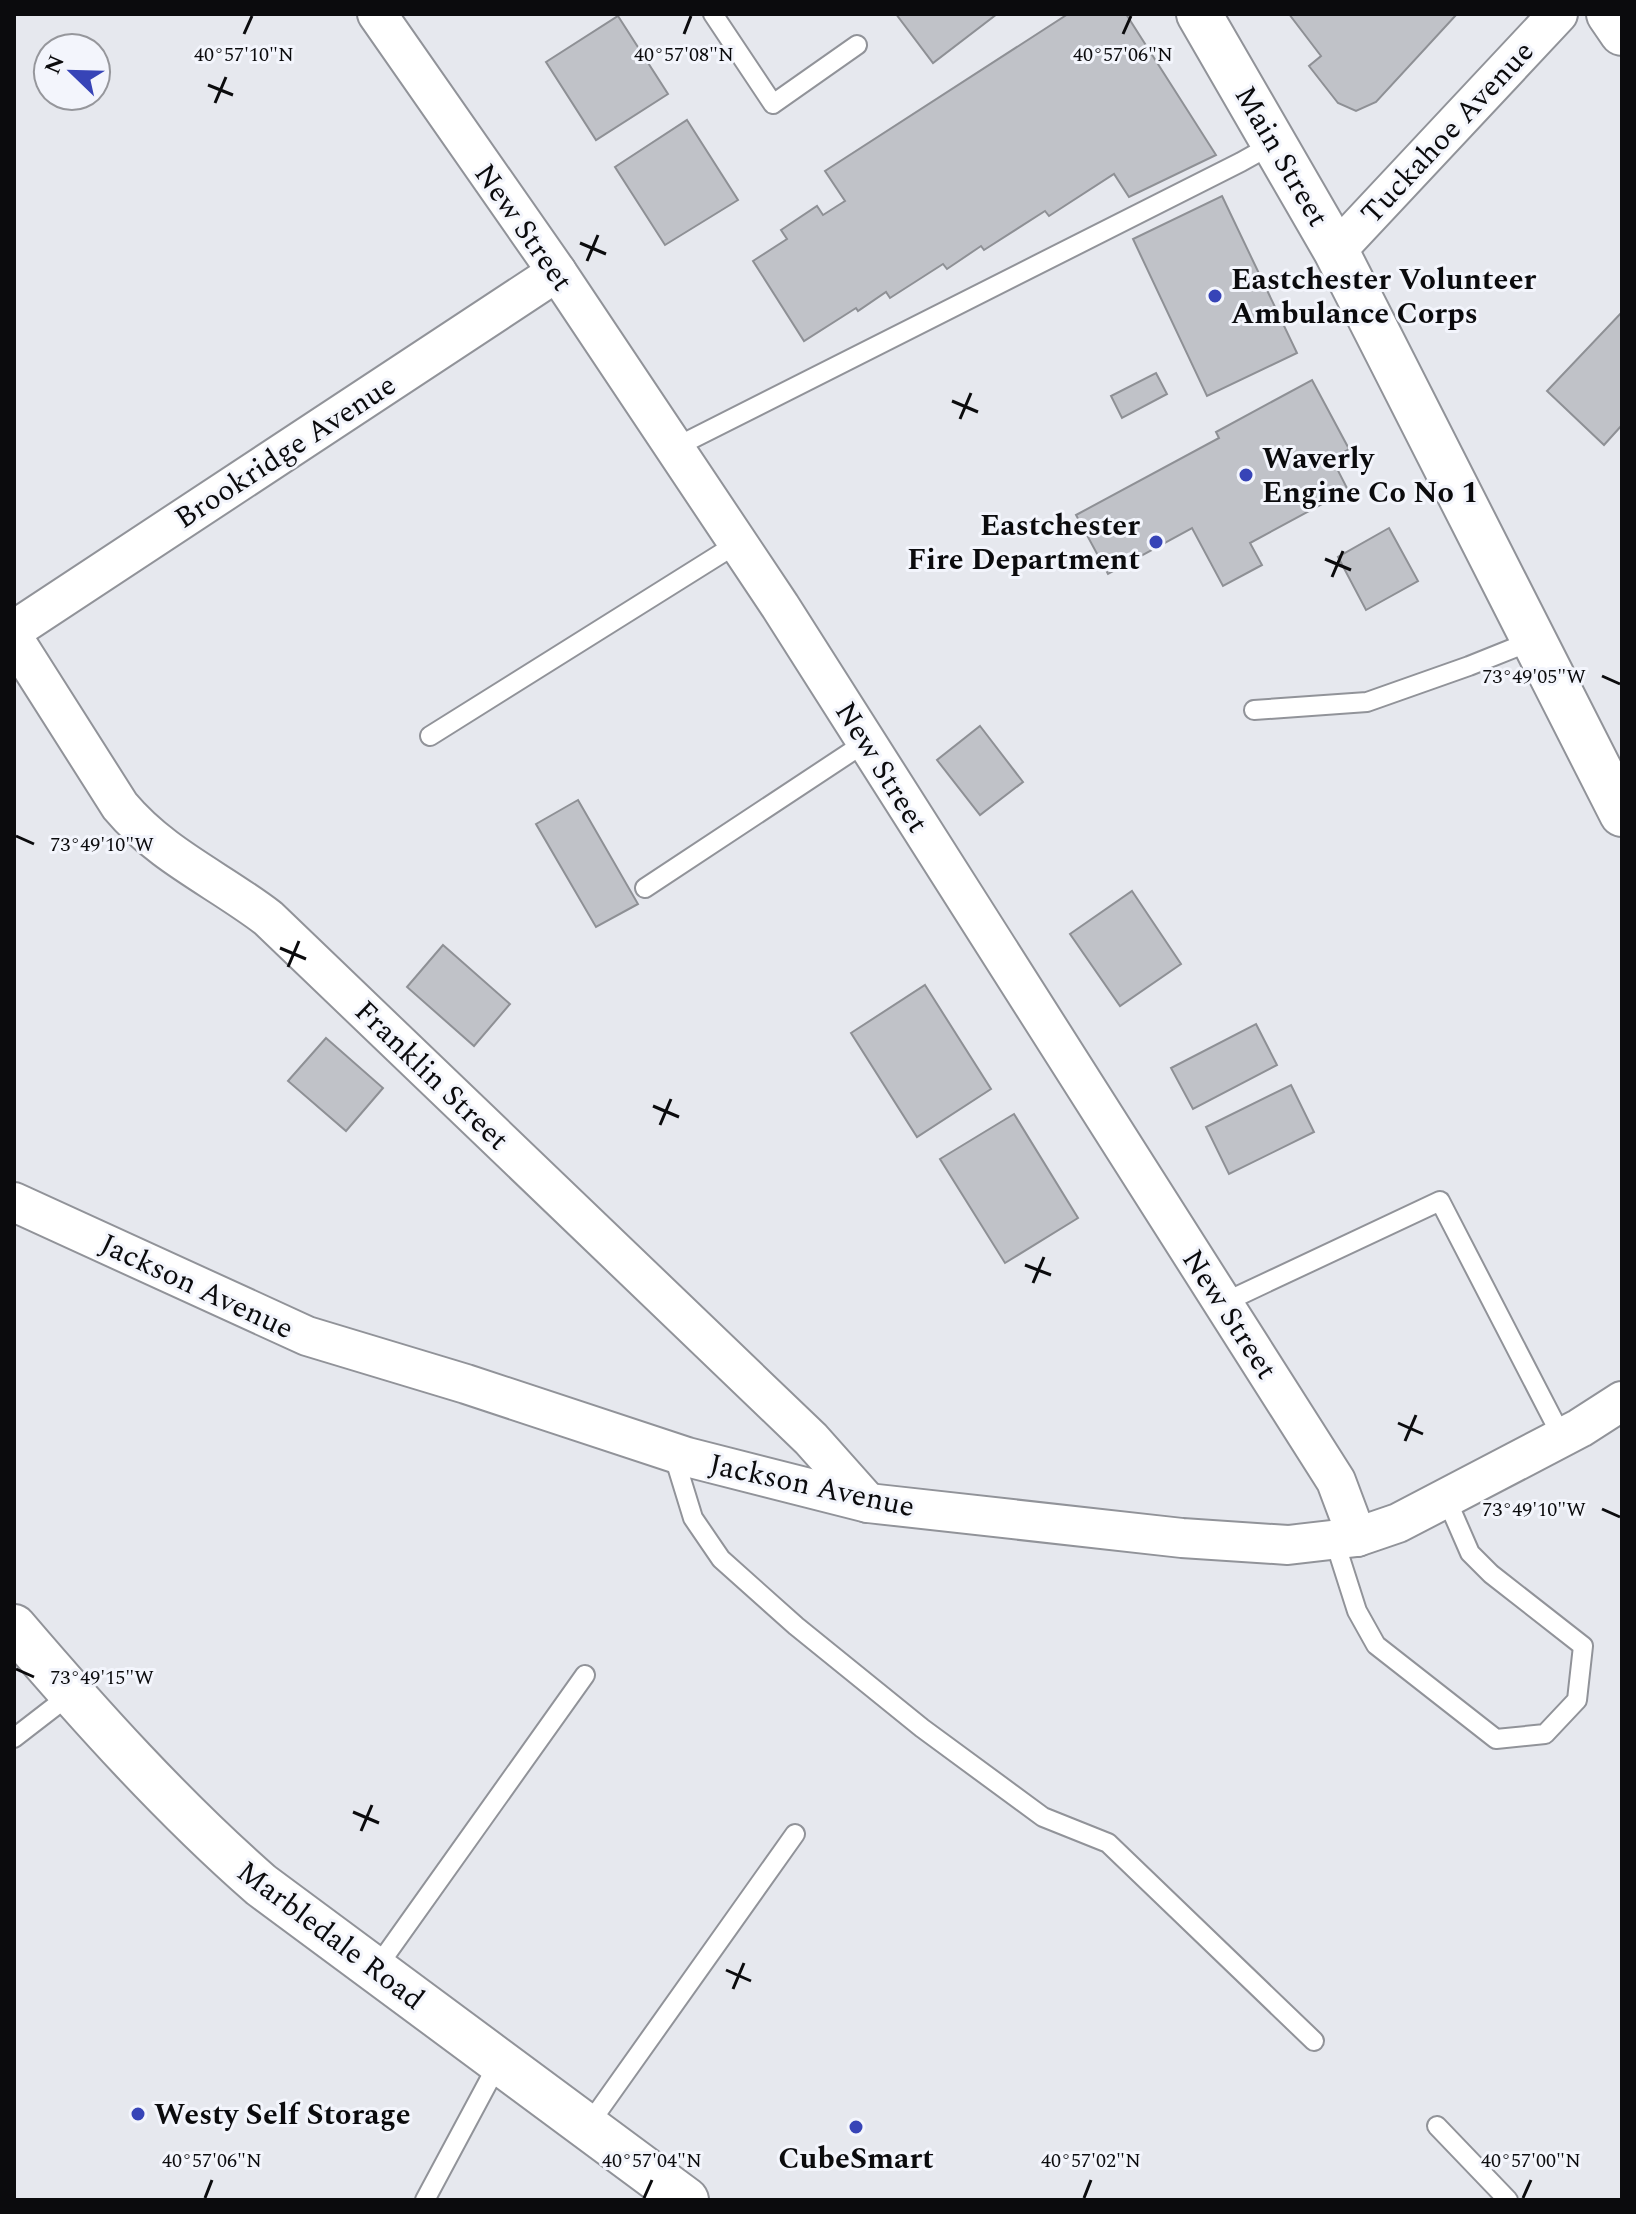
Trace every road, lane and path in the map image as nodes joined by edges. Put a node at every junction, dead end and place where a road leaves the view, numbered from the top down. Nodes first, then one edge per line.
1 (377, 14) edge
2 (713, 14) edge
3 (1199, 14) edge
4 (1558, 14) edge
5 (1609, 14) edge
6 (1622, 33) edge
7 (857, 45) dead end
8 (1276, 142) junction
9 (1336, 251) junction
10 (557, 272) junction
11 (674, 448) junction
12 (738, 543) junction
13 (14, 630) edge
14 (14, 639) edge
15 (1534, 640) junction
16 (1254, 710) dead end
17 (430, 736) dead end
18 (866, 742) junction
19 (1622, 814) edge
20 (645, 888) dead end
21 (14, 1202) edge
22 (1223, 1303) junction
23 (1622, 1401) edge
24 (1562, 1437) junction
25 (673, 1453) junction
26 (1446, 1498) junction
27 (868, 1503) junction
28 (1346, 1538) junction
29 (14, 1627) edge
30 (585, 1675) dead end
31 (71, 1694) junction
32 (14, 1738) edge
33 (795, 1834) dead end
34 (375, 1970) junction
35 (1314, 2041) dead end
36 (499, 2062) junction
37 (1437, 2126) dead end
38 (587, 2127) junction
39 (425, 2200) edge
40 (686, 2200) edge
41 (1508, 2200) edge

1 - 10 street, New Street
2 - 7 lane
3 - 8 street, Main Street
4 - 9 street, Tuckahoe Avenue
5 - 6 street
8 - 9 street, Main Street
8 - 11 lane
9 - 15 street, Main Street
10 - 11 street, New Street
10 - 13 street, Brookridge Avenue
11 - 12 street, New Street
12 - 17 lane
12 - 18 street, New Street
14 - 27 street, Franklin Street
15 - 16 lane
15 - 19 street, Main Street
18 - 20 lane
18 - 22 street, New Street
21 - 25 street, Jackson Avenue
22 - 24 lane
22 - 28 street, New Street
23 - 24 street, Jackson Avenue
24 - 26 street, Jackson Avenue
25 - 27 street, Jackson Avenue
25 - 35 lane
26 - 28 street, Jackson Avenue
26 - 28 lane
27 - 28 street, Jackson Avenue
29 - 31 street, Marbledale Road
30 - 34 lane
31 - 32 lane
31 - 34 street, Marbledale Road
33 - 38 lane
34 - 36 street, Marbledale Road
36 - 38 street, Marbledale Road
36 - 39 lane
37 - 41 lane
38 - 40 street, Marbledale Road

